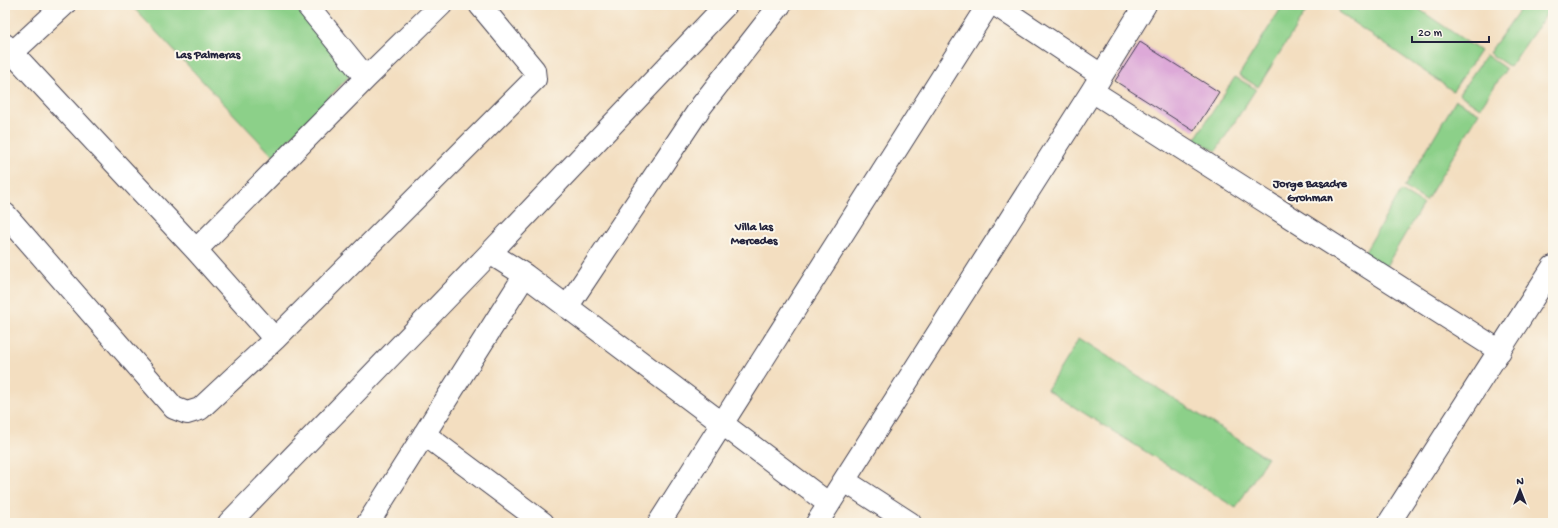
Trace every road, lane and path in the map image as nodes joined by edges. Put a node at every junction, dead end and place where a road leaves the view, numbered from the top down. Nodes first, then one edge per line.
1 (64, 5) edge
2 (307, 5) edge
3 (441, 5) edge
4 (480, 5) edge
5 (726, 5) edge
6 (780, 5) edge
7 (988, 5) edge
8 (996, 5) edge
9 (1145, 5) edge
10 (9, 49) edge
11 (366, 78) junction
12 (1097, 83) junction
13 (5, 214) edge
14 (196, 250) junction
15 (490, 253) junction
16 (1553, 267) edge
17 (525, 275) junction
18 (567, 307) junction
19 (275, 339) junction
20 (1500, 351) junction
21 (722, 424) junction
22 (424, 434) junction
23 (845, 481) junction
24 (829, 504) junction
25 (377, 520) edge
26 (229, 523) edge
27 (543, 523) edge
28 (659, 523) edge
29 (817, 523) edge
30 (910, 523) edge
31 (1389, 523) edge

1 - 10 street
2 - 11 street
3 - 11 street
4 - 19 street
5 - 15 street
6 - 18 street
7 - 21 street
8 - 12 street
9 - 12 street
10 - 14 street
11 - 14 street
12 - 20 street
12 - 23 street
13 - 19 street
14 - 19 street
15 - 17 street
15 - 26 street
16 - 20 street
17 - 18 street
17 - 22 street
18 - 21 street
20 - 31 street
21 - 24 street
21 - 28 street
22 - 25 street
22 - 27 street
23 - 24 street
23 - 30 street
24 - 29 street

